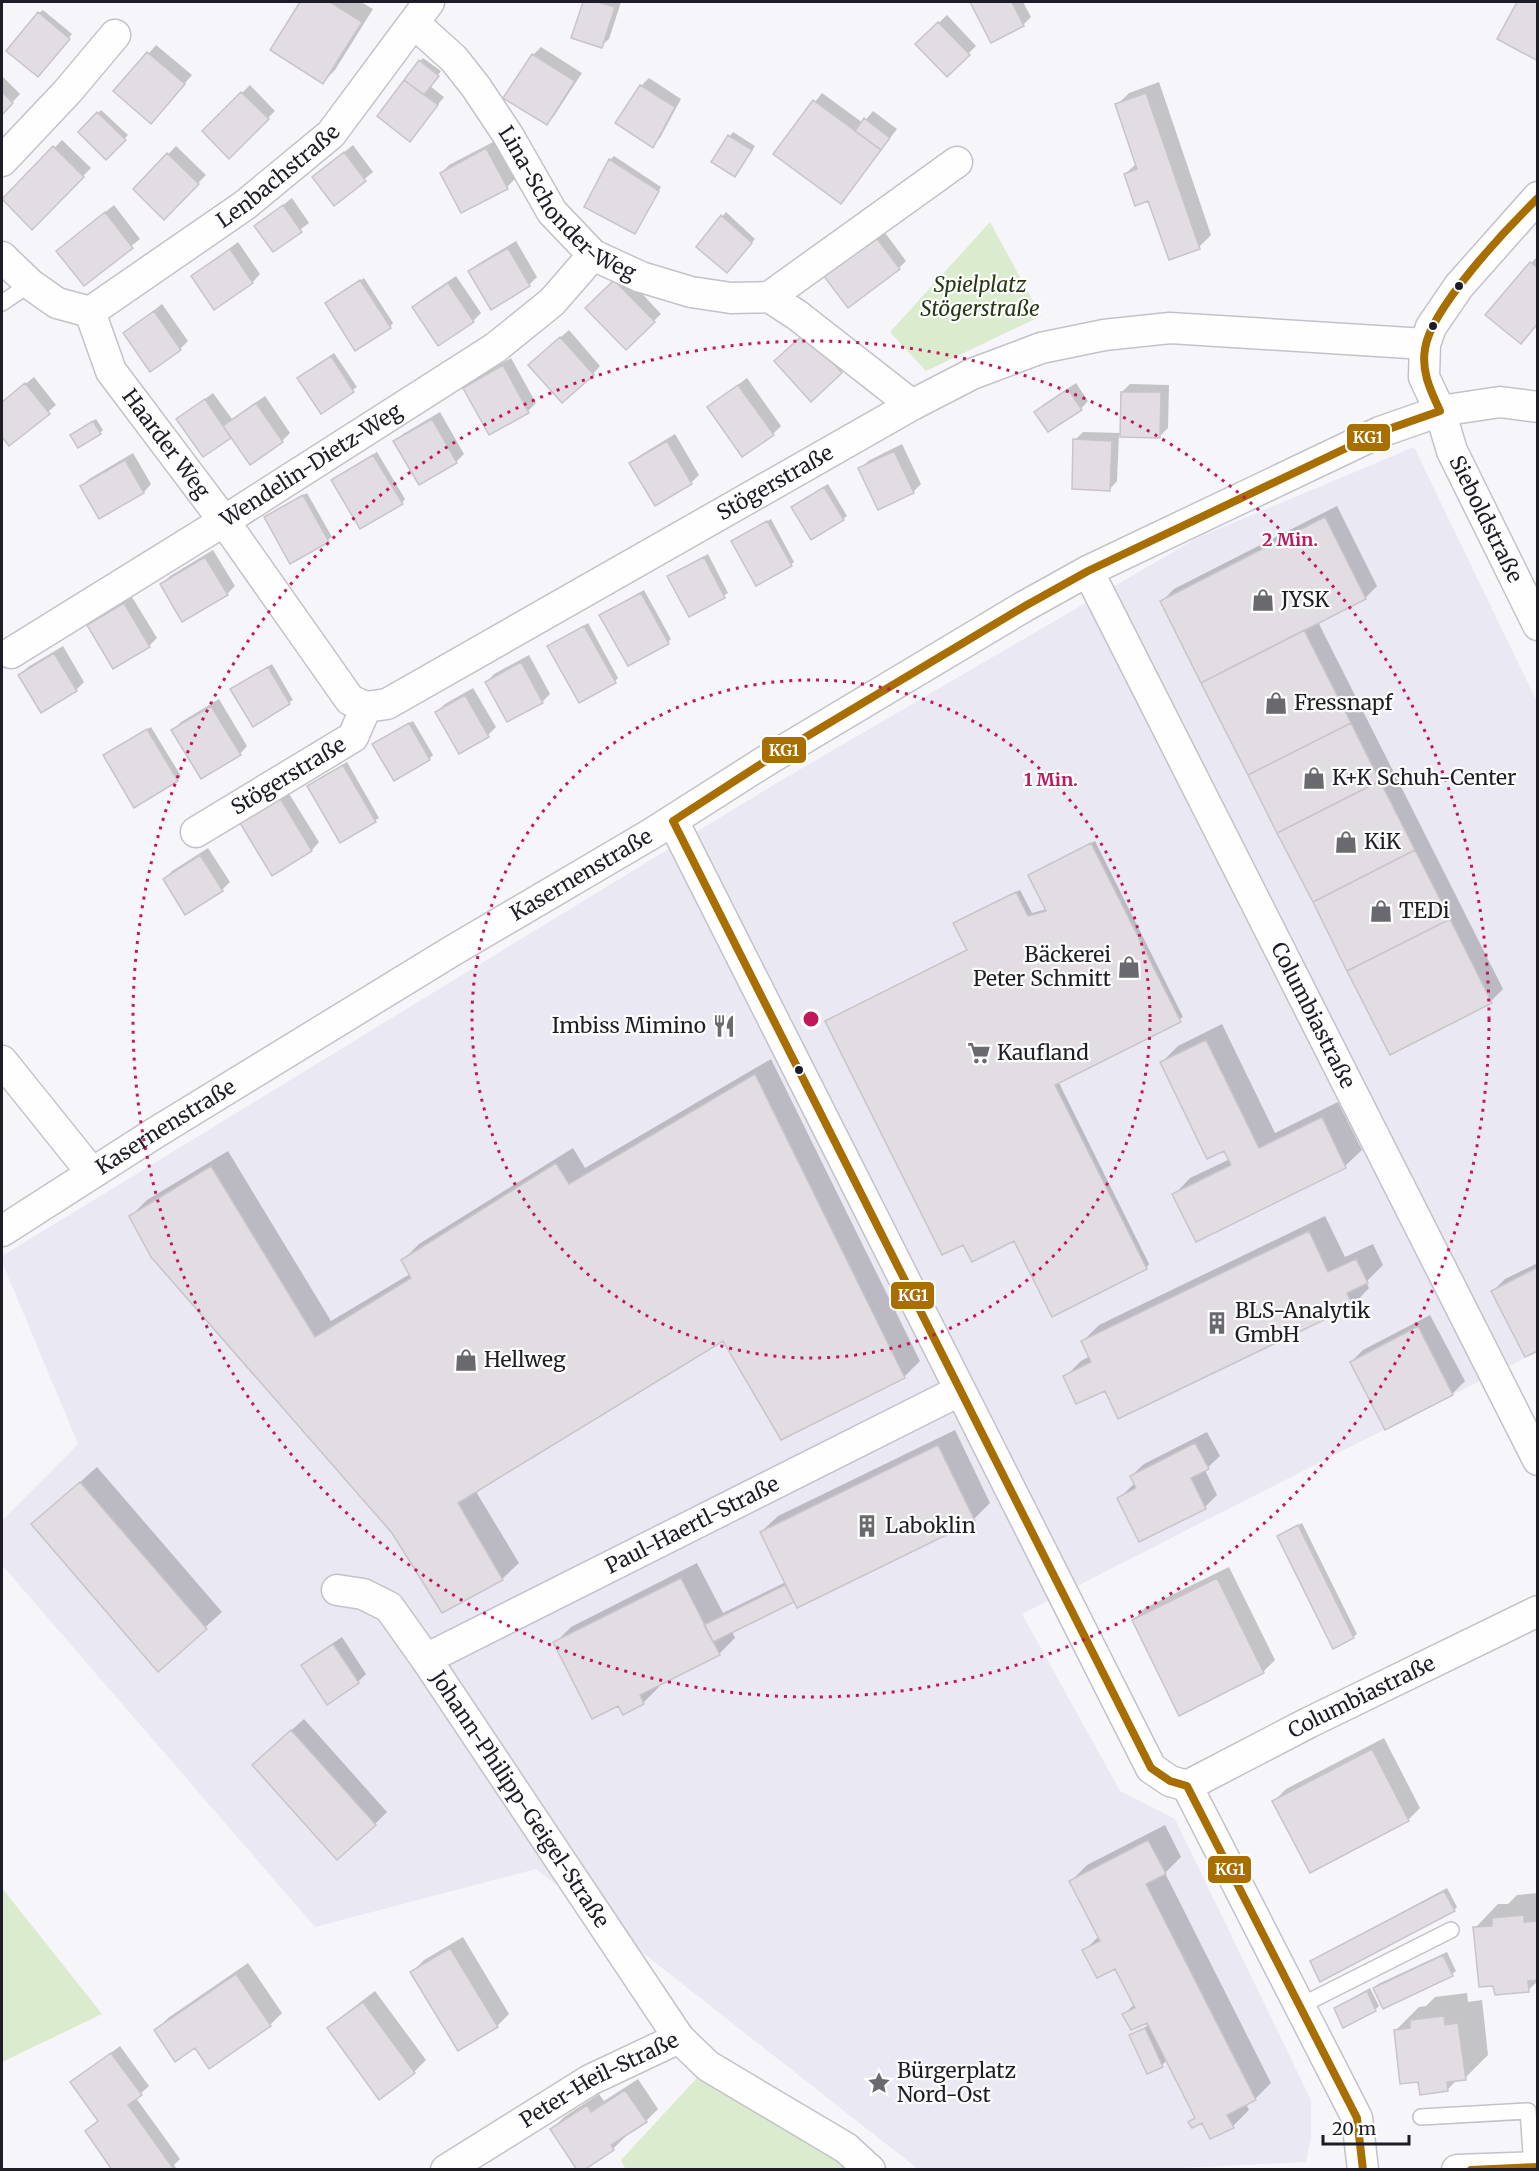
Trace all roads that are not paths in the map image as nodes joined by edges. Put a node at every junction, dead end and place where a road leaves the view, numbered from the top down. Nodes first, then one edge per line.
1 (421, 12) edge
2 (115, 35) dead end
3 (2, 161) edge
4 (957, 162) dead end
5 (1538, 197) edge
6 (593, 255) junction
7 (2, 257) edge
8 (30, 284) junction
9 (770, 297) junction
10 (2, 303) edge
11 (90, 312) junction
12 (1425, 344) junction
13 (912, 405) junction
14 (1538, 407) edge
15 (1440, 411) junction
16 (224, 521) junction
17 (1088, 571) junction
18 (1538, 625) edge
19 (11, 653) dead end
20 (366, 707) junction
21 (673, 821) junction
22 (196, 832) dead end
23 (2, 1061) edge
24 (92, 1173) junction
25 (2, 1231) edge
26 (959, 1391) junction
27 (1538, 1460) edge
28 (337, 1590) dead end
29 (1538, 1611) edge
30 (426, 1659) junction
31 (1187, 1786) junction
32 (1451, 1930) dead end
33 (1300, 2006) junction
34 (679, 2038) junction
35 (1421, 2117) dead end
36 (1535, 2167) edge
37 (446, 2169) edge
38 (870, 2169) edge
39 (1363, 2169) edge
40 (1457, 2169) edge

1 - 6 street, Lina-Schonder-Weg
1 - 11 street, Lenbachstraße
2 - 3 street
4 - 9 street
5 - 12 street
6 - 9 street, Lina-Schonder-Weg
6 - 16 street, Wendelin-Dietz-Weg
7 - 8 street
8 - 10 lane
8 - 11 street
9 - 13 street
11 - 16 street, Haarder Weg
12 - 13 street, Stögerstraße
12 - 15 street
13 - 20 street, Stögerstraße
14 - 15 street, Kasernenstraße
15 - 17 street, Kasernenstraße
15 - 18 street, Sieboldstraße
16 - 19 street, Wendelin-Dietz-Weg
16 - 20 street, Haarder Weg
17 - 21 street, Kasernenstraße
17 - 27 street, Columbiastraße
20 - 22 street, Stögerstraße
21 - 24 street, Kasernenstraße
21 - 26 street
23 - 24 street
24 - 25 street, Kasernenstraße
26 - 30 street, Paul-Haertl-Straße
26 - 31 street
28 - 30 street, Johann-Philipp-Geigel-Straße
29 - 31 street, Columbiastraße
30 - 34 street, Johann-Philipp-Geigel-Straße
31 - 33 street
32 - 33 lane
33 - 39 street
34 - 37 street, Peter-Heil-Straße
34 - 38 street, Peter-Heil-Straße
35 - 36 lane
36 - 40 street

